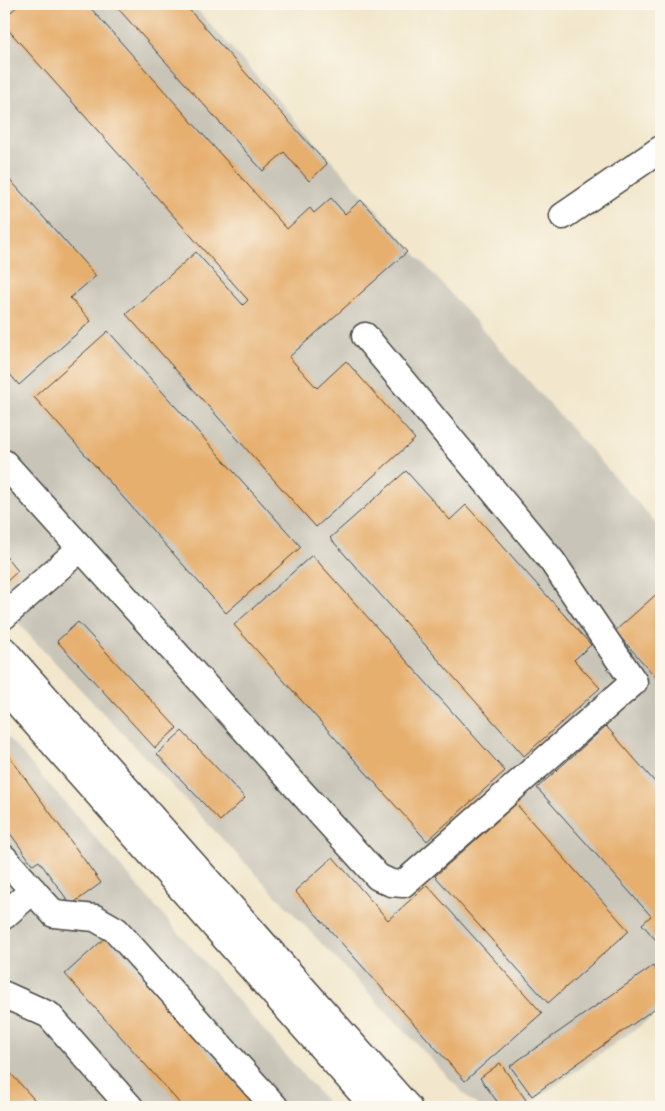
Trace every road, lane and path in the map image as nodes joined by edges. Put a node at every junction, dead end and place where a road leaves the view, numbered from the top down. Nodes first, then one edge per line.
1 (661, 149) edge
2 (563, 216) dead end
3 (365, 336) dead end
4 (4, 463) edge
5 (81, 548) junction
6 (4, 616) edge
7 (4, 650) edge
8 (4, 688) edge
9 (4, 858) edge
10 (33, 890) junction
11 (4, 916) edge
12 (4, 995) edge
13 (130, 1107) edge
14 (274, 1107) edge
15 (374, 1107) edge
16 (408, 1107) edge

1 - 2 street
3 - 5 street
4 - 5 street
5 - 6 street
7 - 16 street
8 - 15 street
9 - 10 street
10 - 11 street
10 - 14 street
12 - 13 street

